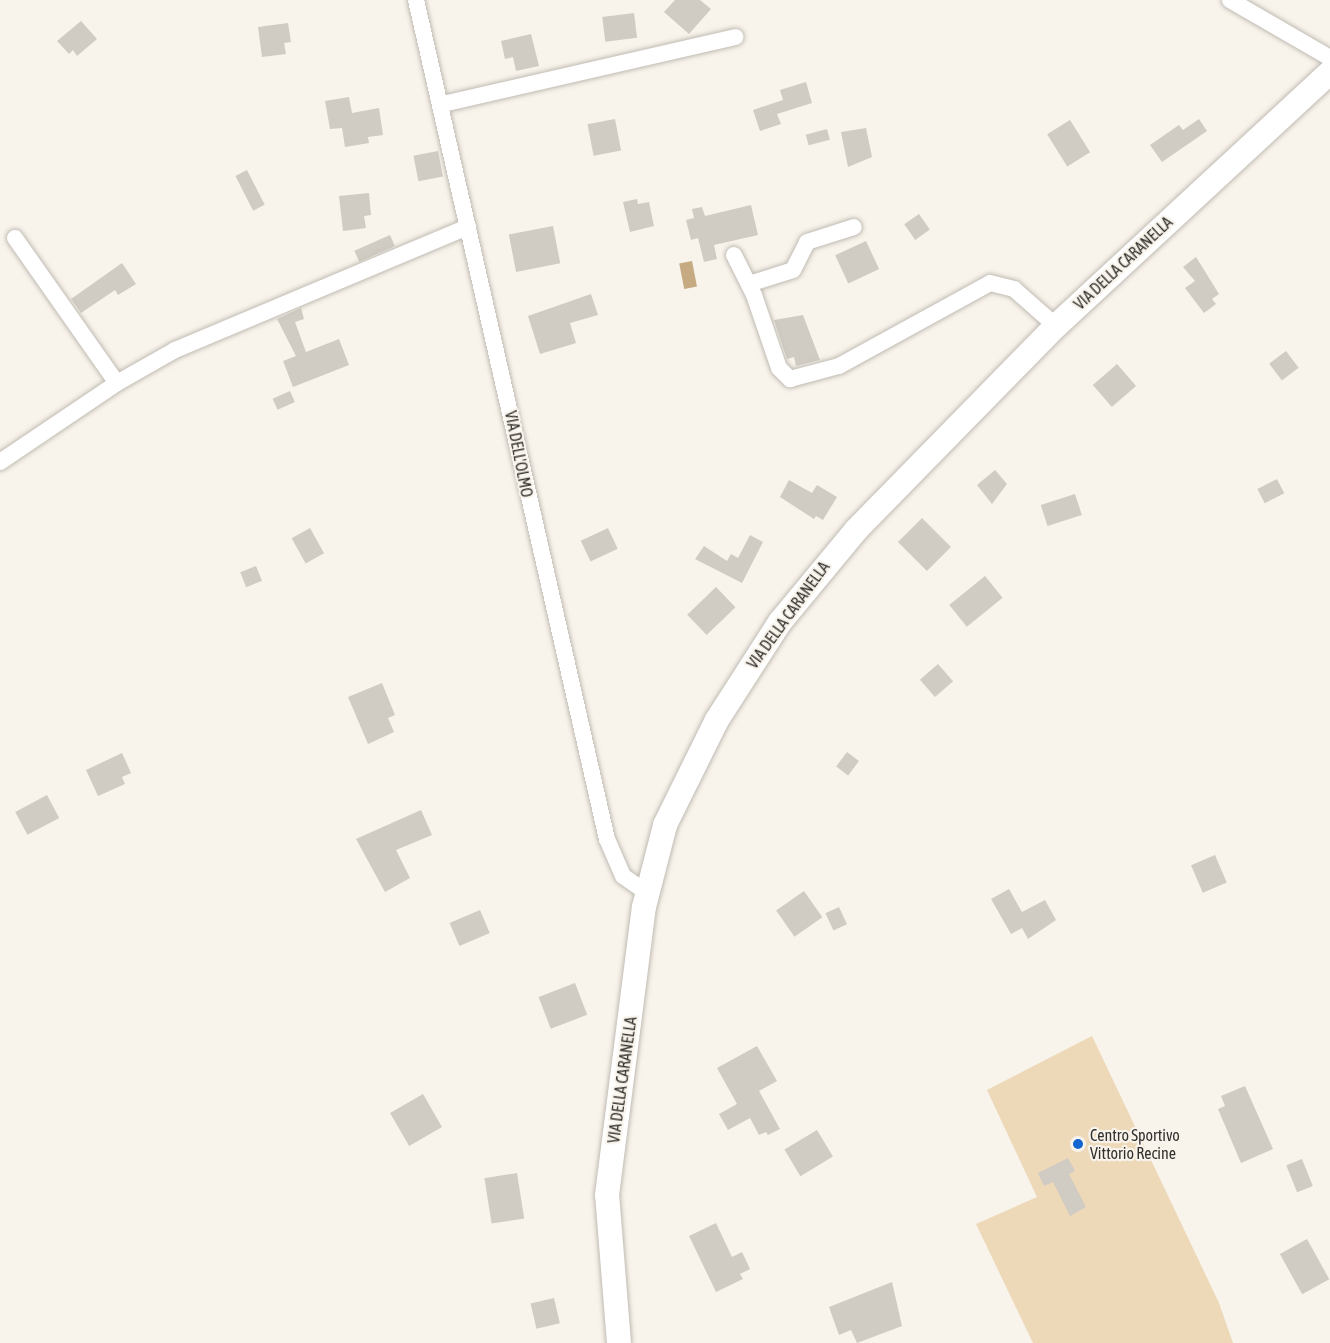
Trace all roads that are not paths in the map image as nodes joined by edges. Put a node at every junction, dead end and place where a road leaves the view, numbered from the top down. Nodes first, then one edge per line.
1 (416, 0) edge
2 (1230, 0) edge
3 (735, 36) dead end
4 (1330, 58) edge
5 (1330, 72) edge
6 (443, 104) junction
7 (468, 227) junction
8 (854, 227) dead end
9 (15, 238) dead end
10 (734, 255) dead end
11 (749, 284) junction
12 (1056, 326) junction
13 (117, 382) junction
14 (0, 462) edge
15 (647, 893) junction
16 (619, 1343) edge

1 - 6 street, VIA DELL'OLMO
2 - 4 street
3 - 6 street
5 - 12 main road, VIA DELLA CARANELLA
6 - 7 street, VIA DELL'OLMO
7 - 13 street
7 - 15 street, VIA DELL'OLMO
8 - 11 street
9 - 13 street
10 - 11 street
11 - 12 street
12 - 15 main road, VIA DELLA CARANELLA
13 - 14 street
15 - 16 main road, VIA DELLA CARANELLA

